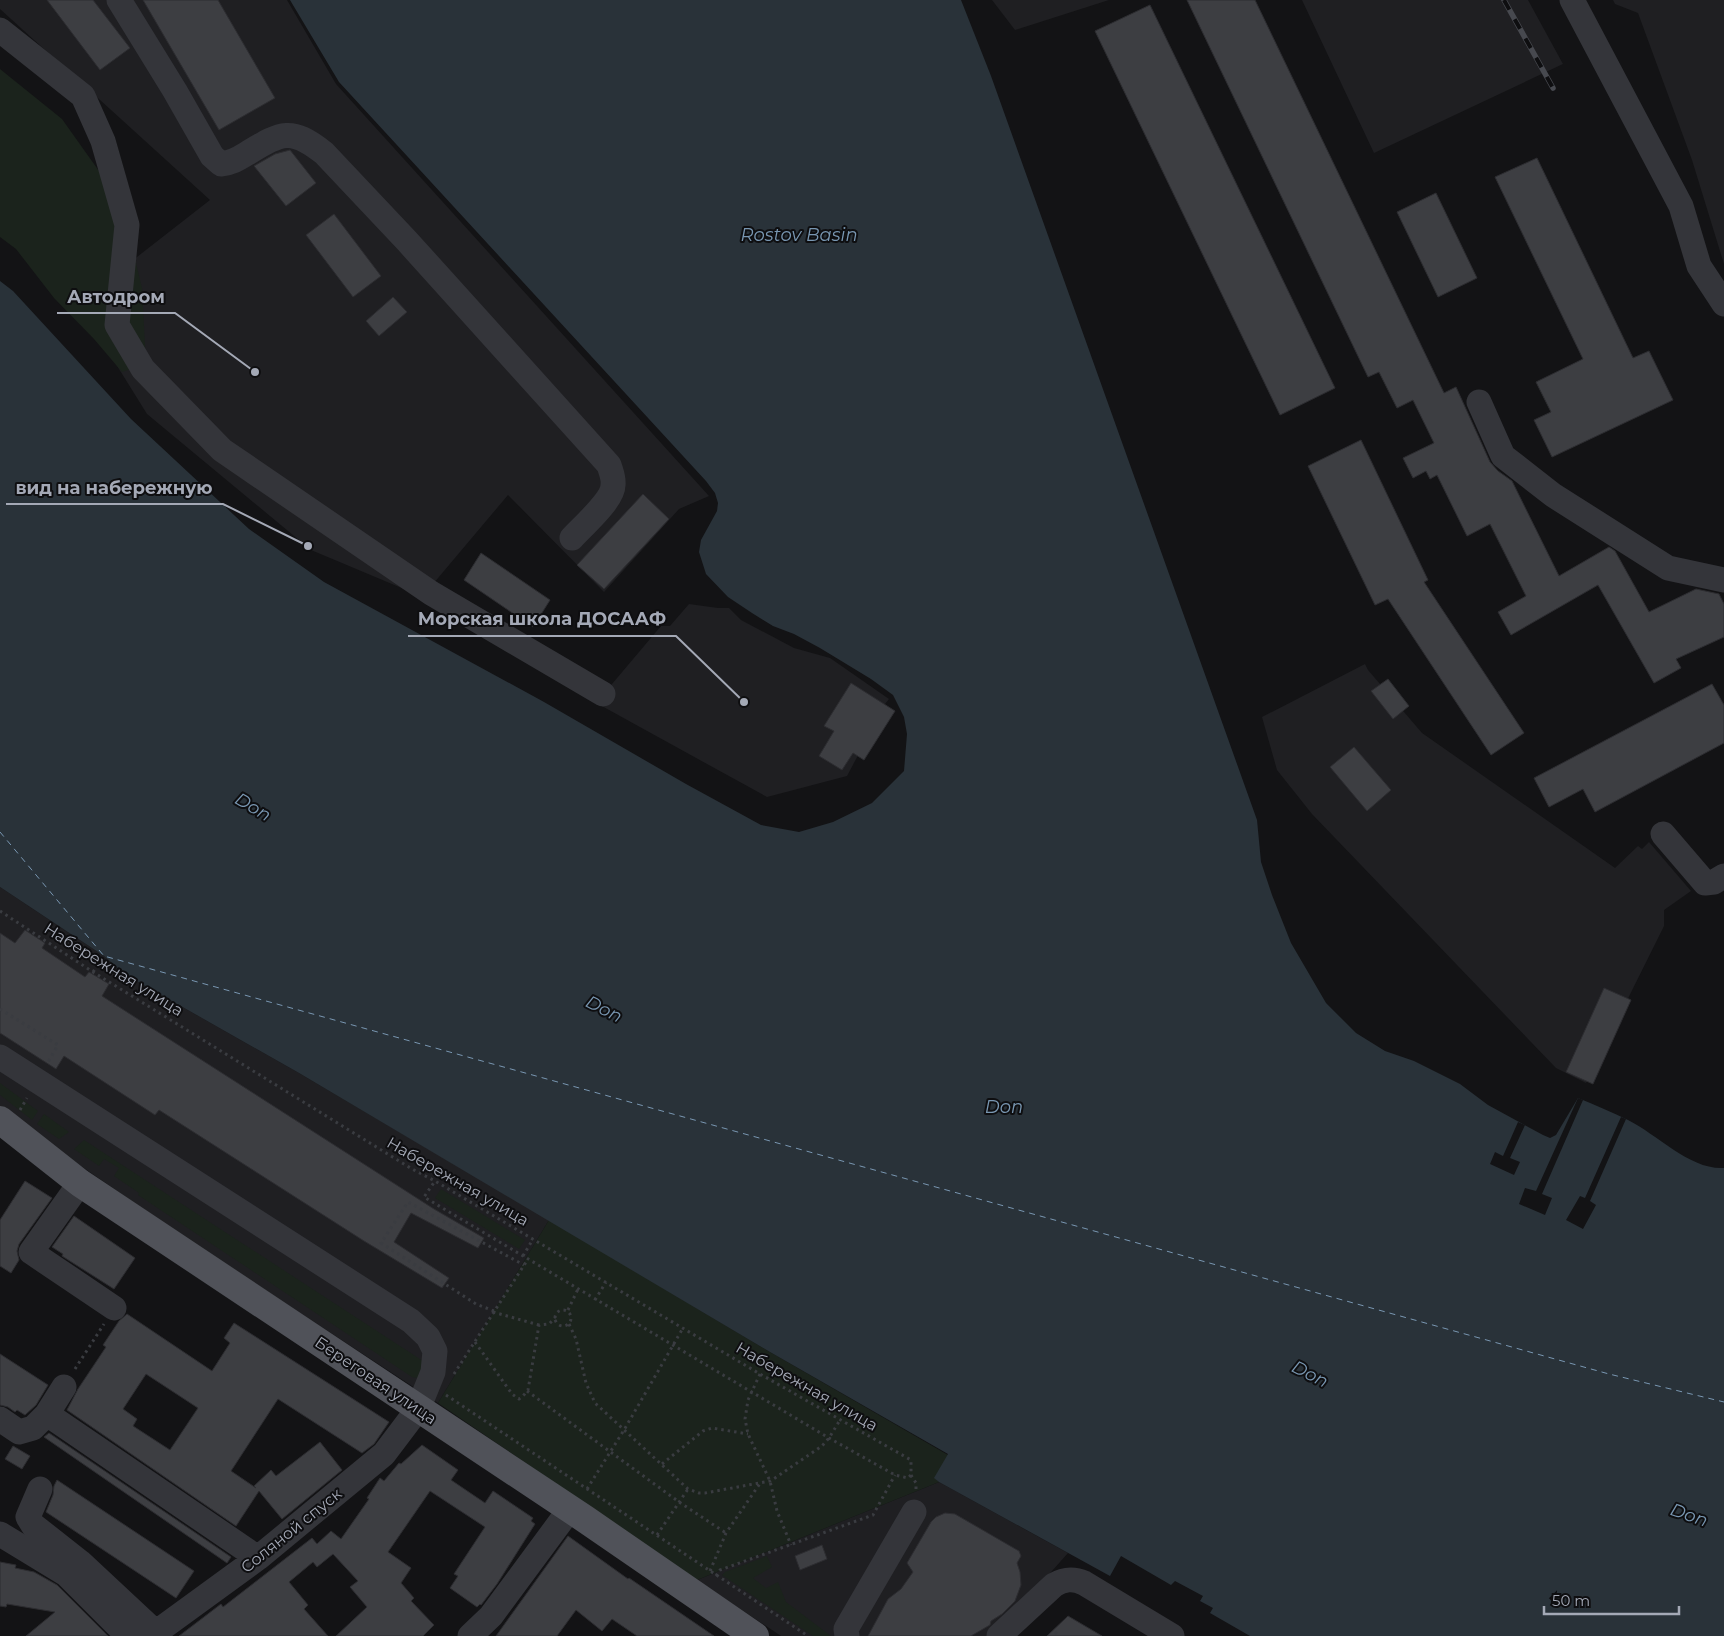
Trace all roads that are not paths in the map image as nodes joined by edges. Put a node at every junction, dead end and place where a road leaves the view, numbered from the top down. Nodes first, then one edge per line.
1 (119, 0) edge
2 (1572, 0) edge
3 (0, 30) edge
4 (1724, 304) edge
5 (1479, 402) dead end
6 (572, 538) dead end
7 (1724, 580) edge
8 (603, 694) dead end
9 (1663, 834) dead end
10 (1724, 876) edge
11 (0, 1057) edge
12 (9, 1116) edge
13 (80, 1183) junction
14 (114, 1308) road end
15 (64, 1387) dead end
16 (418, 1409) junction
17 (47, 1414) junction
18 (0, 1419) edge
19 (40, 1489) dead end
20 (578, 1499) junction
21 (914, 1512) dead end
22 (0, 1534) edge
23 (258, 1558) junction
24 (153, 1634) edge
25 (128, 1636) edge
26 (470, 1636) edge
27 (755, 1636) edge
28 (847, 1636) edge
29 (999, 1636) edge
30 (1172, 1636) edge

1 - 6 street
2 - 4 street
3 - 8 street
5 - 7 street
9 - 10 street
11 - 16 street, Соляной спуск
12 - 13 main road, Береговая улица
13 - 14 street
13 - 16 main road, Береговая улица
15 - 17 street
16 - 20 main road, Береговая улица
16 - 23 street, Соляной спуск
17 - 18 street
17 - 23 street
19 - 24 street
20 - 26 street
20 - 27 main road, Береговая улица
21 - 28 street
22 - 25 street
23 - 24 street, Соляной спуск
29 - 30 street

